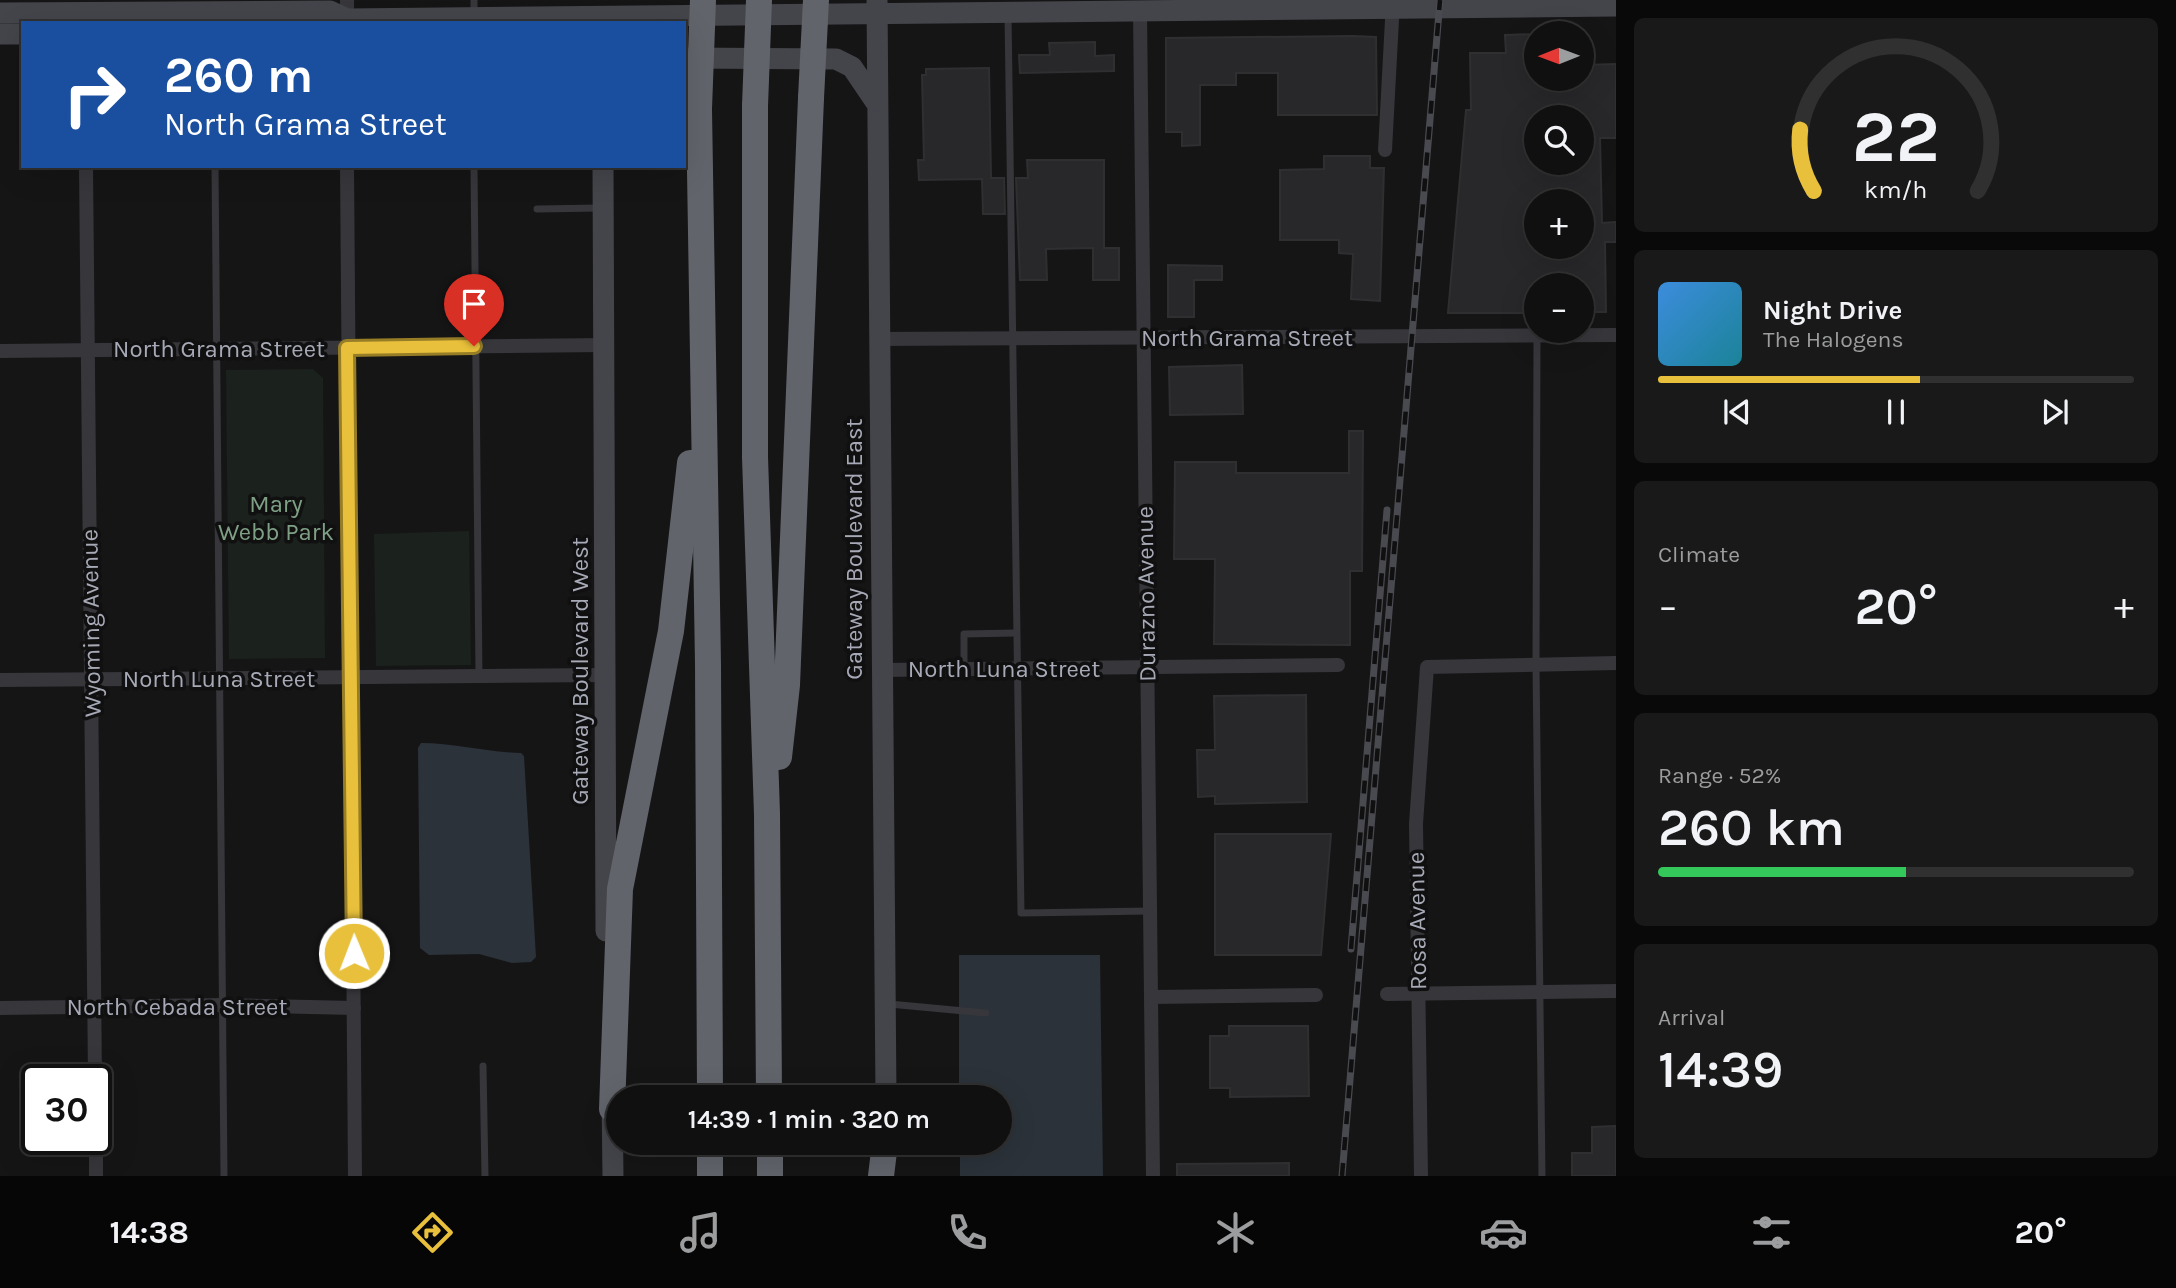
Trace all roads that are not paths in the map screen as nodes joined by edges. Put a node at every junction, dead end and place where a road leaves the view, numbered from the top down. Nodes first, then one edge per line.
1 (703, 0) edge
2 (759, 0) edge
3 (816, 0) edge
4 (1392, 4) edge
5 (1271, 5) edge
6 (84, 6) edge
7 (214, 6) edge
8 (877, 6) edge
9 (1616, 6) edge
10 (1140, 11) junction
11 (0, 13) edge
12 (604, 13) edge
13 (1008, 13) junction
14 (474, 14) edge
15 (345, 16) edge
16 (560, 16) edge
17 (452, 20) edge
18 (504, 20) edge
19 (381, 21) edge
20 (0, 34) edge
21 (21, 34) edge
22 (686, 58) edge
23 (875, 101) junction
24 (1385, 150) dead end
25 (86, 168) edge
26 (215, 168) edge
27 (347, 168) edge
28 (474, 168) edge
29 (603, 168) edge
30 (604, 208) junction
31 (537, 209) dead end
32 (703, 314) junction
33 (1594, 335) edge
34 (1616, 335) edge
35 (1524, 336) edge
36 (1144, 338) junction
37 (878, 339) junction
38 (1014, 339) junction
39 (1537, 343) edge
40 (606, 345) junction
41 (474, 346) junction
42 (347, 348) junction
43 (217, 349) junction
44 (88, 350) junction
45 (0, 351) edge
46 (1015, 633) junction
47 (1616, 663) edge
48 (1338, 665) dead end
49 (1536, 665) junction
50 (1147, 667) junction
51 (1015, 668) junction
52 (964, 669) junction
53 (881, 670) junction
54 (606, 675) junction
55 (220, 678) junction
56 (479, 678) junction
57 (92, 679) junction
58 (351, 679) junction
59 (0, 680) edge
60 (767, 814) junction
61 (1150, 911) junction
62 (1616, 991) edge
63 (1539, 992) junction
64 (1388, 994) dead end
65 (1418, 994) junction
66 (1316, 995) dead end
67 (1151, 997) junction
68 (884, 1004) junction
69 (223, 1005) junction
70 (94, 1007) junction
71 (0, 1008) edge
72 (354, 1008) junction
73 (986, 1013) dead end
74 (95, 1064) edge
75 (483, 1066) dead end
76 (611, 1085) edge
77 (613, 1085) edge
78 (710, 1085) edge
79 (769, 1085) edge
80 (886, 1085) edge
81 (96, 1155) edge
82 (612, 1155) edge
83 (710, 1155) edge
84 (770, 1155) edge
85 (884, 1155) edge
86 (886, 1155) edge
87 (96, 1176) edge
88 (224, 1176) edge
89 (355, 1176) edge
90 (485, 1176) edge
91 (612, 1176) edge
92 (710, 1176) edge
93 (770, 1176) edge
94 (881, 1176) edge
95 (887, 1176) edge
96 (1153, 1176) edge
97 (1421, 1176) edge
98 (1542, 1176) edge

1 - 32 highway, bridge
2 - 60 highway, bridge
3 - 60 highway, bridge
4 - 5 main road
4 - 9 main road
4 - 24 street
5 - 10 main road
6 - 7 main road
6 - 11 main road
7 - 15 main road
8 - 12 main road
8 - 13 main road
8 - 23 main road, Gateway Boulevard East
10 - 13 main road
10 - 36 street, Durazno Avenue
12 - 16 main road
13 - 38 lane
14 - 17 main road
14 - 18 main road
15 - 19 main road
16 - 18 main road
17 - 19 main road
20 - 21 main road
22 - 23 main road
23 - 37 main road, Gateway Boulevard East
25 - 44 street, Wyoming Avenue
26 - 43 lane
27 - 42 street
28 - 41 lane
29 - 30 main road, Gateway Boulevard West
30 - 31 lane
30 - 40 main road, Gateway Boulevard West
32 - 77 highway
32 - 78 highway
33 - 34 street, North Grama Street
35 - 36 street, North Grama Street
36 - 38 street, North Grama Street
36 - 50 street, Durazno Avenue
37 - 38 street, North Grama Street
37 - 53 main road, Gateway Boulevard East
38 - 46 lane
39 - 49 lane
40 - 41 street, North Grama Street
40 - 54 main road, Gateway Boulevard West
41 - 42 street, North Grama Street
41 - 56 lane
42 - 43 street, North Grama Street
42 - 58 street
43 - 44 street, North Grama Street
43 - 55 lane
44 - 45 street, North Grama Street
44 - 57 street, Wyoming Avenue
46 - 51 lane
46 - 52 lane
47 - 49 street
48 - 50 street, North Luna Street
49 - 63 lane
49 - 65 street, Rosa Avenue
50 - 51 street, North Luna Street
50 - 61 street, Durazno Avenue
51 - 52 street, North Luna Street
51 - 61 lane
52 - 53 street, North Luna Street
53 - 68 main road, Gateway Boulevard East
54 - 56 street, North Luna Street
54 - 76 main road, Gateway Boulevard West
55 - 57 street, North Luna Street
55 - 58 street, North Luna Street
55 - 69 lane
56 - 58 street, North Luna Street
57 - 59 street, North Luna Street
57 - 70 street, Wyoming Avenue
58 - 72 street
60 - 79 highway
61 - 67 street, Durazno Avenue
62 - 63 street
63 - 65 street
63 - 98 lane
64 - 65 street
65 - 97 street, Rosa Avenue
66 - 67 street
67 - 96 street, Durazno Avenue
68 - 73 lane
68 - 80 main road, Gateway Boulevard East
69 - 70 street, North Cebada Street
69 - 72 street, North Cebada Street
69 - 88 lane
70 - 71 street, North Cebada Street
70 - 74 street, Wyoming Avenue
72 - 89 street
75 - 90 lane
81 - 87 street
82 - 91 main road, Gateway Boulevard West
83 - 92 highway
84 - 93 highway
85 - 94 highway
86 - 95 main road

